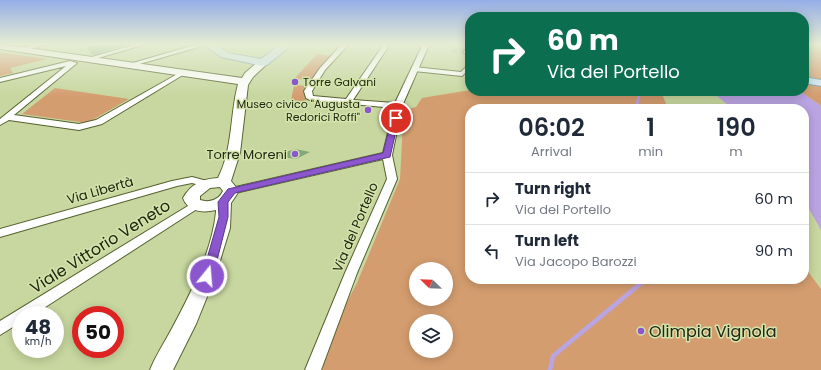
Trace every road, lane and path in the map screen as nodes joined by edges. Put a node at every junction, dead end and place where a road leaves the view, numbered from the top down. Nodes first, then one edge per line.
1 (77, 61) edge
2 (103, 61) edge
3 (143, 61) edge
4 (255, 61) edge
5 (329, 61) edge
6 (375, 61) edge
7 (418, 61) edge
8 (74, 62) junction
9 (263, 63) joint
10 (129, 65) junction
11 (414, 68) junction
12 (465, 71) edge
13 (183, 72) junction
14 (0, 80) edge
15 (809, 81) edge
16 (244, 82) junction
17 (821, 83) edge
18 (348, 102) junction
19 (398, 106) junction
20 (8, 117) junction
21 (0, 123) edge
22 (387, 155) junction
23 (221, 190) junction
24 (196, 205) junction
25 (0, 233) edge
26 (35, 306) edge
27 (12, 321) edge
28 (0, 329) edge
29 (161, 370) edge
30 (313, 370) edge

1 - 8 street
2 - 10 main road
3 - 10 street
4 - 9 main road
5 - 18 street
6 - 18 street
7 - 11 street
8 - 14 street
8 - 20 street
9 - 16 main road
10 - 13 main road
11 - 12 street
11 - 19 street
13 - 16 main road
13 - 20 street
15 - 17 main road
16 - 23 main road
18 - 19 street
19 - 22 street
20 - 21 street
22 - 23 street
22 - 30 street, Via del Portello
23 - 24 main road
23 - 24 main road
23 - 25 street, Via Libertà
23 - 29 main road
24 - 26 street, Viale Vittorio Veneto
27 - 28 street, Viale Vittorio Veneto

